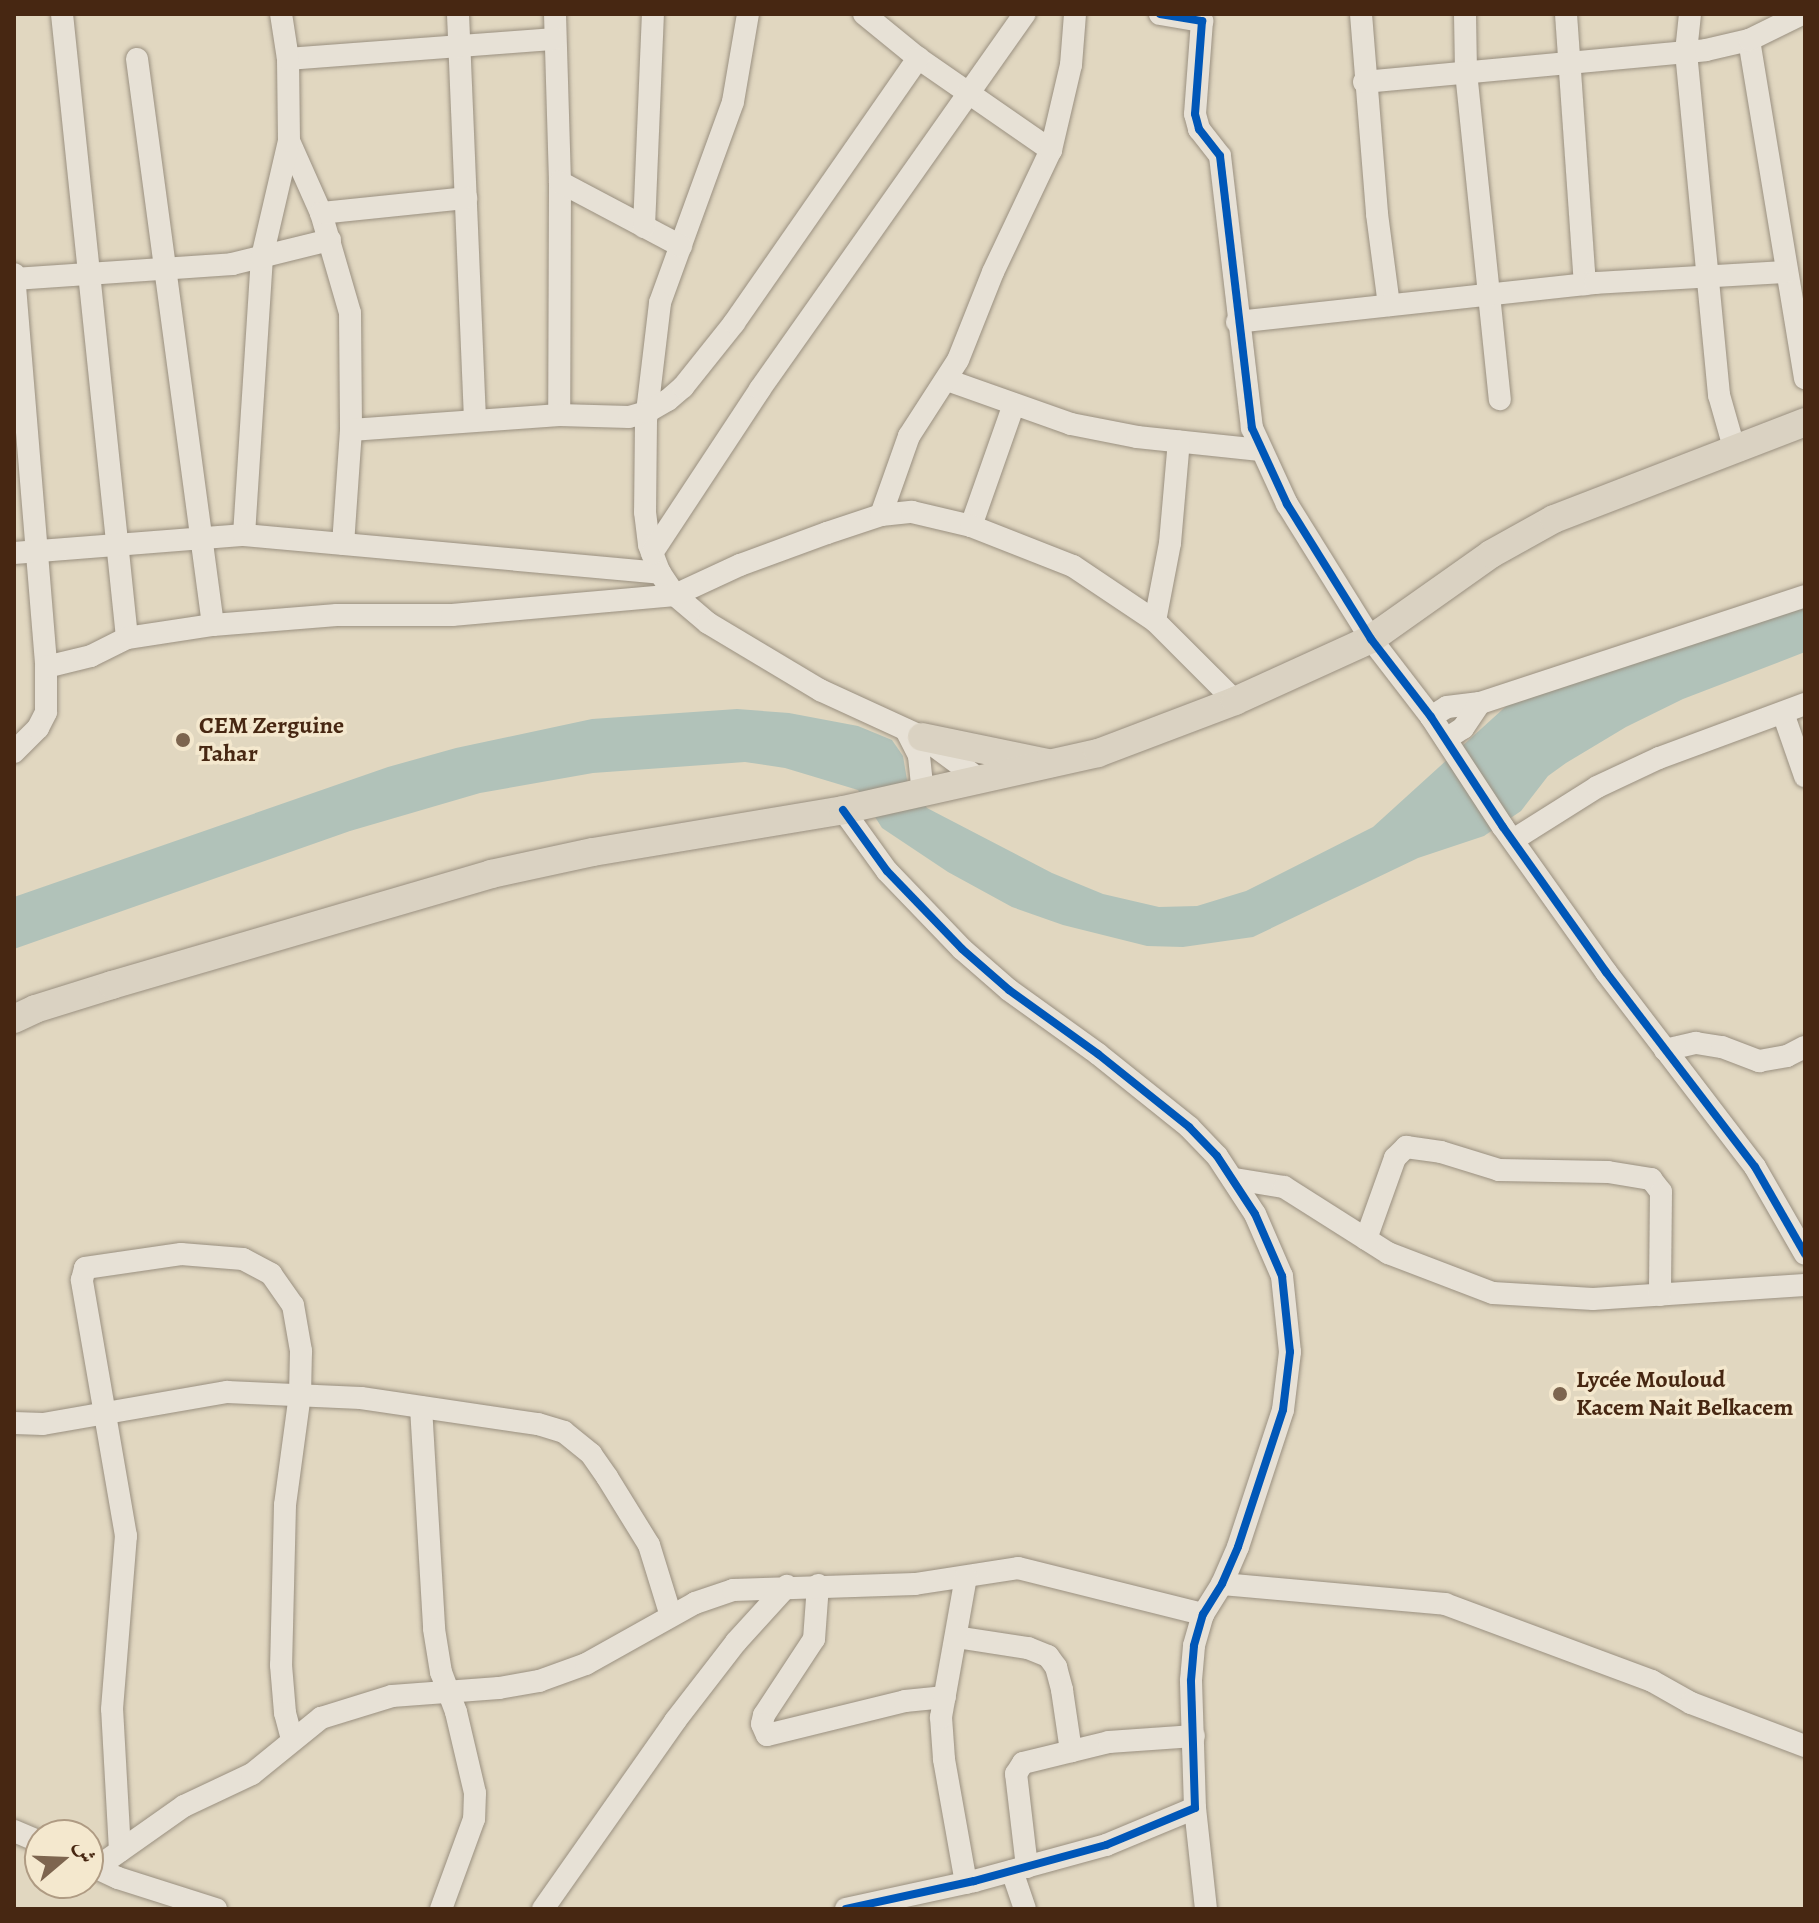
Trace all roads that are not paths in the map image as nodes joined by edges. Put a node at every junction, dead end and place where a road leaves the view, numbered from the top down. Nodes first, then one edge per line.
1 (62, 14) edge
2 (281, 14) edge
3 (458, 14) edge
4 (555, 14) edge
5 (653, 14) edge
6 (748, 14) edge
7 (864, 14) edge
8 (1025, 14) edge
9 (1075, 14) edge
10 (1160, 14) edge
11 (1361, 14) edge
12 (1465, 14) edge
13 (1566, 14) edge
14 (1690, 14) edge
15 (1802, 14) edge
16 (1202, 18) edge
17 (554, 39) junction
18 (1749, 40) junction
19 (458, 46) junction
20 (1686, 52) junction
21 (918, 58) junction
22 (137, 59) dead end
23 (288, 59) junction
24 (1569, 63) junction
25 (1466, 72) junction
26 (1364, 82) junction
27 (969, 91) junction
28 (289, 141) junction
29 (1051, 150) junction
30 (560, 182) junction
31 (466, 198) junction
32 (321, 213) junction
33 (644, 227) junction
34 (330, 240) junction
35 (681, 246) junction
36 (262, 257) junction
37 (163, 271) junction
38 (88, 273) junction
39 (14, 277) edge
40 (1709, 278) junction
41 (1585, 284) junction
42 (1794, 284) edge
43 (1488, 295) junction
44 (1389, 305) junction
45 (1237, 322) junction
46 (1805, 378) edge
47 (947, 380) junction
48 (1500, 399) dead end
49 (1014, 404) junction
50 (647, 412) junction
51 (559, 415) junction
52 (475, 419) junction
53 (1805, 422) edge
54 (351, 430) junction
55 (1179, 441) junction
56 (1260, 450) junction
57 (1735, 451) junction
58 (881, 515) junction
59 (971, 526) junction
60 (244, 535) junction
61 (202, 538) junction
62 (343, 544) junction
63 (120, 545) junction
64 (39, 551) junction
65 (14, 553) edge
66 (656, 563) junction
67 (675, 595) junction
68 (1805, 596) edge
69 (1155, 621) junction
70 (213, 625) junction
71 (127, 638) junction
72 (1371, 639) junction
73 (46, 667) junction
74 (1235, 701) junction
75 (1480, 703) junction
76 (1805, 704) edge
77 (1783, 713) junction
78 (1431, 717) junction
79 (914, 734) junction
80 (1450, 746) junction
81 (14, 752) edge
82 (1057, 765) junction
83 (1805, 776) edge
84 (982, 781) junction
85 (921, 792) junction
86 (852, 806) junction
87 (1508, 834) junction
88 (14, 1019) edge
89 (1805, 1047) edge
90 (1665, 1050) junction
91 (1235, 1179) junction
92 (1366, 1239) junction
93 (1805, 1254) edge
94 (1805, 1285) edge
95 (1660, 1295) junction
96 (300, 1394) junction
97 (421, 1407) junction
98 (105, 1414) junction
99 (14, 1423) edge
100 (966, 1577) junction
101 (1222, 1584) junction
102 (818, 1585) junction
103 (787, 1586) junction
104 (1203, 1614) junction
105 (671, 1616) junction
106 (956, 1637) junction
107 (448, 1690) junction
108 (945, 1697) junction
109 (1194, 1736) junction
110 (292, 1740) junction
111 (1805, 1746) edge
112 (1071, 1751) junction
113 (1195, 1808) junction
114 (120, 1851) junction
115 (104, 1860) edge
116 (1020, 1869) junction
117 (104, 1870) edge
118 (966, 1883) junction
119 (216, 1909) edge
120 (441, 1909) edge
121 (543, 1909) edge
122 (846, 1909) edge
123 (1025, 1909) edge
124 (1206, 1909) edge

1 - 38 street
2 - 23 street
3 - 19 street
4 - 17 street
5 - 33 street
6 - 35 street
7 - 21 street
8 - 27 street
9 - 29 street
10 - 16 street
11 - 26 street
12 - 25 street
13 - 24 street
14 - 20 street
15 - 18 street
16 - 45 street
17 - 19 street
17 - 30 street
18 - 20 street
18 - 42 street
19 - 23 street
19 - 31 street
20 - 24 street
20 - 40 street
21 - 27 street
21 - 50 street
22 - 37 street
23 - 28 street
24 - 25 street
24 - 41 street
25 - 26 street
25 - 43 street
26 - 44 street
27 - 29 street
27 - 66 street
28 - 32 street
28 - 36 street
29 - 47 street
30 - 33 street
30 - 51 street
31 - 32 street
31 - 52 street
32 - 34 street
33 - 35 street
34 - 36 street
34 - 54 street
35 - 50 street
36 - 37 street
36 - 60 street
37 - 38 street
37 - 61 street
38 - 39 street
38 - 63 street
39 - 64 street
40 - 41 street
40 - 42 street
40 - 57 street
41 - 43 street
42 - 46 street
43 - 44 street
43 - 48 street
44 - 45 street
45 - 56 street
47 - 49 street
47 - 58 street
49 - 55 street
49 - 59 street
50 - 51 street
50 - 66 street
51 - 52 street
52 - 54 street
53 - 57 main road
54 - 62 street
55 - 56 street
55 - 69 street
56 - 72 street
57 - 72 main road
58 - 59 street
58 - 67 street
59 - 69 street
60 - 61 street
60 - 62 street
61 - 63 street
61 - 70 street
62 - 66 street
63 - 64 street
63 - 71 street
64 - 65 street
64 - 73 street
66 - 67 street
67 - 70 street
67 - 79 street
68 - 75 street
69 - 74 street
70 - 71 street
71 - 73 street
72 - 74 main road
72 - 78 street
73 - 81 street
74 - 82 main road
75 - 78 street
75 - 80 street
76 - 77 street
77 - 83 street
77 - 87 street
78 - 80 street
79 - 82 main road
79 - 84 street
79 - 85 street
80 - 87 street
82 - 84 main road
84 - 85 main road
85 - 86 main road
86 - 88 main road
86 - 91 street
87 - 90 street
89 - 90 street
90 - 93 street
91 - 92 street
91 - 101 street
92 - 95 street
92 - 95 street
94 - 95 street
96 - 97 street
96 - 98 street
96 - 98 street
96 - 110 street
97 - 105 street
97 - 107 street
98 - 99 street
98 - 114 street
100 - 102 street
100 - 104 street
100 - 106 street
101 - 104 street
101 - 111 street
102 - 103 street
102 - 108 street
103 - 105 street
103 - 121 street
104 - 109 street
105 - 107 street
106 - 108 street
106 - 112 street
107 - 110 street
107 - 120 street
108 - 118 street
109 - 112 street
109 - 113 street
110 - 114 street
112 - 116 street
113 - 116 street
113 - 124 street
114 - 115 street
116 - 118 street
116 - 123 street
117 - 119 street
118 - 122 street

